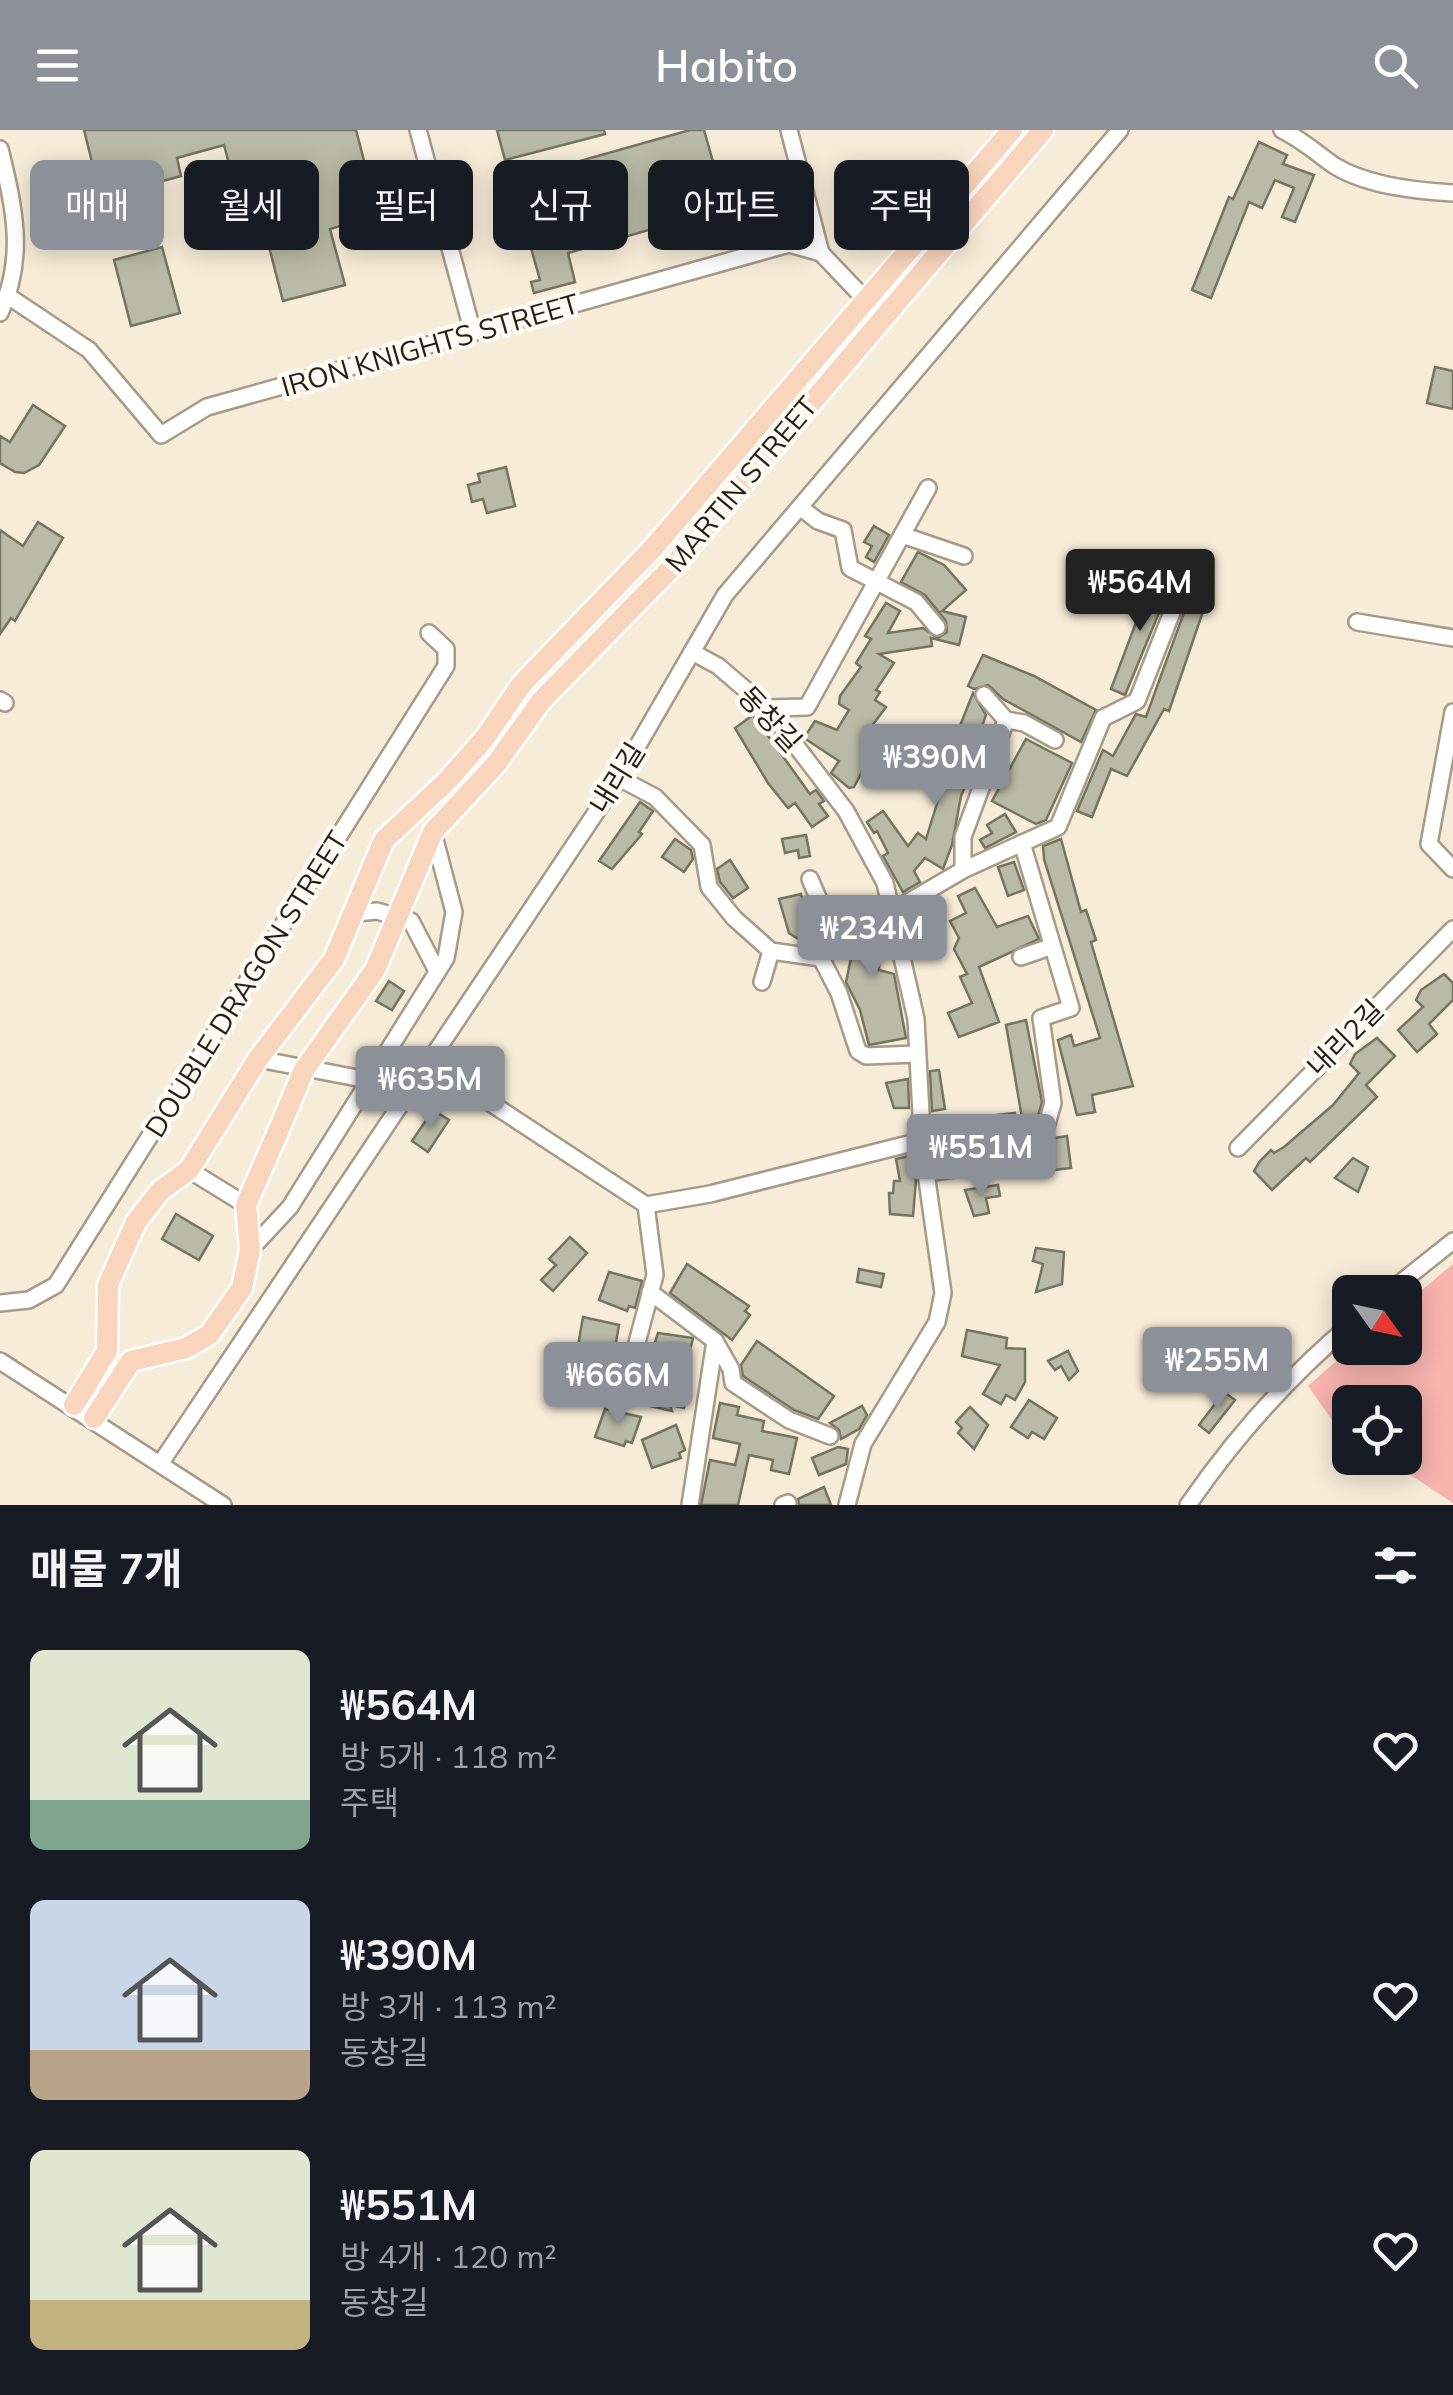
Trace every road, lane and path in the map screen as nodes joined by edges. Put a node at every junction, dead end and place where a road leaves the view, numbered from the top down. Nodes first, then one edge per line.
1 (418, 130) edge
2 (789, 130) edge
3 (1012, 130) edge
4 (1043, 130) edge
5 (1120, 130) edge
6 (1282, 130) edge
7 (0, 149) edge
8 (1453, 193) edge
9 (821, 253) junction
10 (8, 296) junction
11 (867, 299) junction
12 (0, 313) edge
13 (882, 317) junction
14 (473, 333) junction
15 (928, 488) dead end
16 (800, 507) junction
17 (902, 535) junction
18 (964, 556) dead end
19 (877, 580) junction
20 (1180, 592) dead end
21 (1358, 622) dead end
22 (937, 628) dead end
23 (429, 633) dead end
24 (1453, 638) edge
25 (692, 652) junction
26 (984, 695) dead end
27 (767, 708) junction
28 (1453, 712) edge
29 (1006, 720) junction
30 (1055, 740) dead end
31 (619, 778) junction
32 (434, 832) junction
33 (1022, 843) junction
34 (963, 870) junction
35 (1453, 870) edge
36 (810, 879) dead end
37 (892, 911) junction
38 (356, 913) junction
39 (398, 916) junction
40 (1453, 929) edge
41 (1050, 947) junction
42 (771, 951) junction
43 (1021, 957) dead end
44 (820, 958) junction
45 (437, 971) junction
46 (762, 982) dead end
47 (916, 1054) junction
48 (258, 1058) junction
49 (428, 1062) junction
50 (304, 1070) junction
51 (370, 1076) junction
52 (1047, 1124) dead end
53 (916, 1142) junction
54 (998, 1148) dead end
55 (1238, 1148) dead end
56 (189, 1170) junction
57 (926, 1173) junction
58 (246, 1205) junction
59 (646, 1205) junction
60 (1453, 1240) edge
61 (250, 1250) junction
62 (1409, 1275) edge
63 (650, 1292) junction
64 (0, 1303) edge
65 (715, 1340) junction
66 (1332, 1340) edge
67 (0, 1360) edge
68 (733, 1383) junction
69 (709, 1394) junction
70 (622, 1398) dead end
71 (74, 1405) junction
72 (94, 1418) junction
73 (830, 1436) dead end
74 (160, 1464) junction
75 (223, 1505) edge
76 (690, 1505) edge
77 (847, 1505) edge
78 (1188, 1505) edge

1 - 14 street
2 - 9 street
3 - 11 main road, MARTIN STREET
4 - 13 main road, MARTIN STREET
5 - 16 street, 내리길
6 - 8 street
7 - 10 street
9 - 11 street
9 - 14 street, IRON KNIGHTS STREET
10 - 12 street
10 - 14 street, IRON KNIGHTS STREET
11 - 13 street
11 - 38 main road, MARTIN STREET
13 - 32 main road, MARTIN STREET
15 - 17 street
16 - 19 street
16 - 25 street, 내리길
17 - 18 street
17 - 19 street
19 - 22 street
19 - 27 street
20 - 33 street
21 - 24 street
23 - 64 street, DOUBLE DRAGON STREET
25 - 27 street, 동창길
25 - 31 street, 내리길
26 - 29 street
27 - 37 street, 동창길
28 - 35 street
29 - 30 street
29 - 34 street
31 - 42 street
31 - 49 street, 내리길
32 - 39 main road, MARTIN STREET
32 - 45 street
33 - 34 street
33 - 41 street
34 - 37 street
36 - 44 street
37 - 47 street, 동창길
38 - 39 street
38 - 48 main road, MARTIN STREET
39 - 45 street
39 - 50 main road, MARTIN STREET
40 - 55 street, 내리2길
41 - 43 street
41 - 52 street
42 - 44 street
42 - 46 street
44 - 47 street
45 - 51 street
47 - 53 street, 동창길
48 - 50 street
48 - 56 main road, MARTIN STREET
49 - 59 street
49 - 74 street, 내리길
50 - 51 street
50 - 58 main road, MARTIN STREET
51 - 61 street
53 - 57 street, 동창길
53 - 59 street
54 - 57 street
56 - 58 street
56 - 71 main road, MARTIN STREET
57 - 77 street, 동창길
58 - 61 main road
59 - 63 street
60 - 62 street
61 - 72 main road
63 - 65 street
63 - 70 street
65 - 68 street
65 - 69 street
66 - 78 street
67 - 71 street
68 - 69 street
68 - 73 street
69 - 76 street
71 - 72 street
72 - 74 street
74 - 75 street

